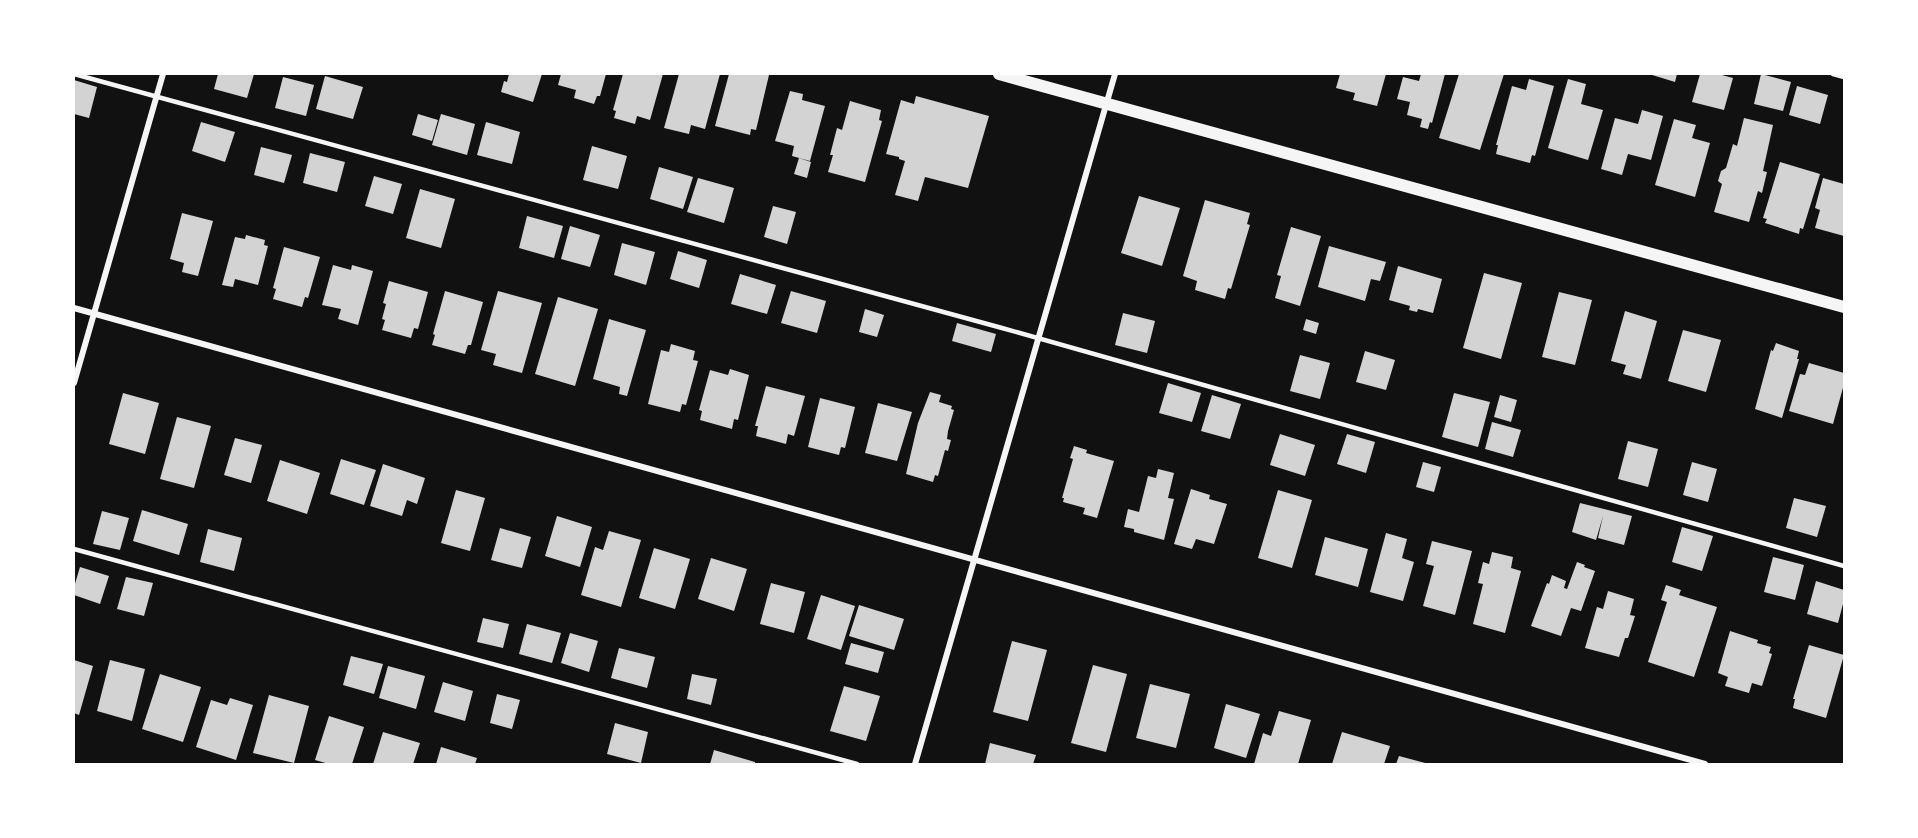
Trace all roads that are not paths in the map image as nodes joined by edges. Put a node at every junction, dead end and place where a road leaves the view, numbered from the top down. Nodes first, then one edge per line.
1 (74, 74) edge
2 (163, 74) edge
3 (999, 74) edge
4 (1115, 74) edge
5 (1833, 74) edge
6 (1845, 77) edge
7 (156, 96) junction
8 (1107, 103) junction
9 (1845, 307) edge
10 (74, 308) edge
11 (93, 314) junction
12 (1038, 339) junction
13 (74, 383) edge
14 (74, 549) edge
15 (974, 559) junction
16 (1845, 566) edge
17 (857, 765) edge
18 (915, 765) edge
19 (1705, 765) edge

1 - 7 lane
2 - 7 street
3 - 8 main road
4 - 8 street
5 - 6 lane
7 - 11 street
7 - 12 lane
8 - 9 main road
8 - 12 street
10 - 11 street
11 - 13 street
11 - 15 street
12 - 15 street
12 - 16 lane
14 - 17 lane
15 - 18 street
15 - 19 street

